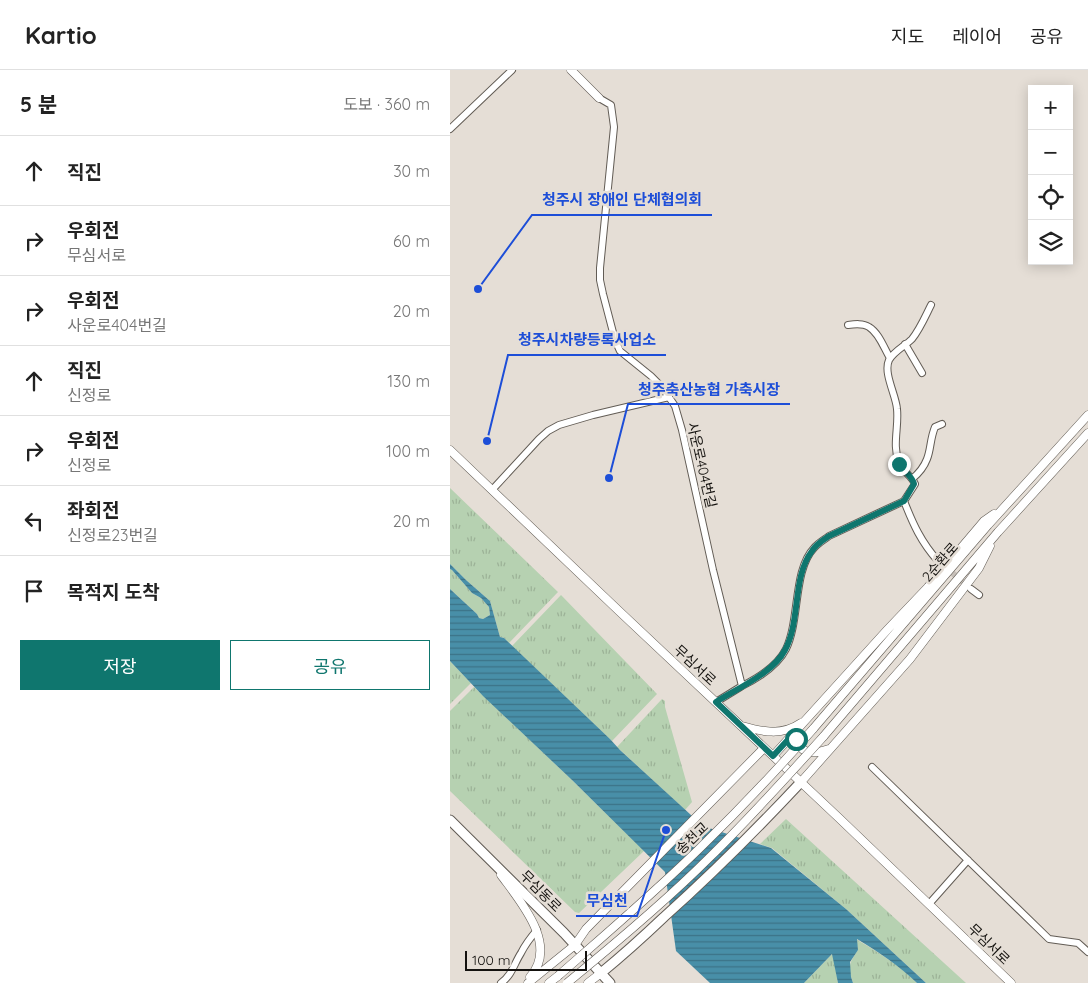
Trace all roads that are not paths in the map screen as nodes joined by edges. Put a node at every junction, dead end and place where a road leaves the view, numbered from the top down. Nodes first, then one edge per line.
1 (512, 70) edge
2 (571, 70) edge
3 (599, 98) joint
4 (450, 129) edge
5 (931, 305) dead end
6 (848, 325) dead end
7 (905, 344) junction
8 (890, 358) junction
9 (922, 373) dead end
10 (668, 398) junction
11 (1088, 414) edge
12 (942, 424) dead end
13 (1088, 433) edge
14 (450, 450) edge
15 (912, 479) junction
16 (492, 490) junction
17 (904, 501) junction
18 (1006, 506) junction
19 (998, 532) junction
20 (938, 561) tunnel mouth
21 (971, 589) tunnel mouth
22 (979, 595) dead end
23 (742, 686) junction
24 (716, 702) junction
25 (808, 718) junction
26 (742, 726) junction
27 (813, 729) joint
28 (796, 731) junction
29 (823, 737) joint
30 (764, 748) junction
31 (829, 749) junction
32 (773, 756) junction
33 (872, 767) dead end
34 (801, 782) junction
35 (450, 820) edge
36 (968, 860) junction
37 (493, 863) junction
38 (929, 904) junction
39 (537, 930) junction
40 (575, 945) junction
41 (1088, 952) edge
42 (601, 973) junction
43 (501, 983) edge
44 (526, 983) edge
45 (549, 983) edge
46 (567, 983) edge
47 (588, 983) edge
48 (610, 983) edge
49 (1011, 983) edge

1 - 4 street
2 - 3 street
3 - 10 street, 사운로404번길
5 - 7 street
6 - 8 street
7 - 8 street
7 - 9 street
8 - 15 street
10 - 16 street
10 - 23 street, 사운로404번길
11 - 18 street, 2순환로
12 - 15 street
13 - 19 street, 2순환로
14 - 16 street, 무심서로
15 - 17 street
16 - 24 street, 무심서로
17 - 20 street
17 - 23 street
18 - 25 street
18 - 27 street, 2순환로
19 - 29 street, 2순환로
19 - 31 street
21 - 22 street
23 - 24 street
24 - 26 street, 무심서로
25 - 26 street
25 - 28 street
26 - 30 street, 무심서로
27 - 45 street, 송천교, bridge
28 - 31 street
28 - 32 street
29 - 46 street, 송천교, bridge
30 - 32 street, 무심서로
30 - 40 street
31 - 34 street
32 - 34 street, 무심서로
33 - 36 street
34 - 38 street, 무심서로
34 - 42 main road
35 - 37 main road, 무심동로
36 - 38 street
36 - 41 street
37 - 39 street
37 - 40 main road, 무심동로
38 - 49 street, 무심서로
39 - 43 street
39 - 44 street
40 - 42 main road, 무심동로
40 - 44 street
42 - 47 street
42 - 48 main road, 무심동로

